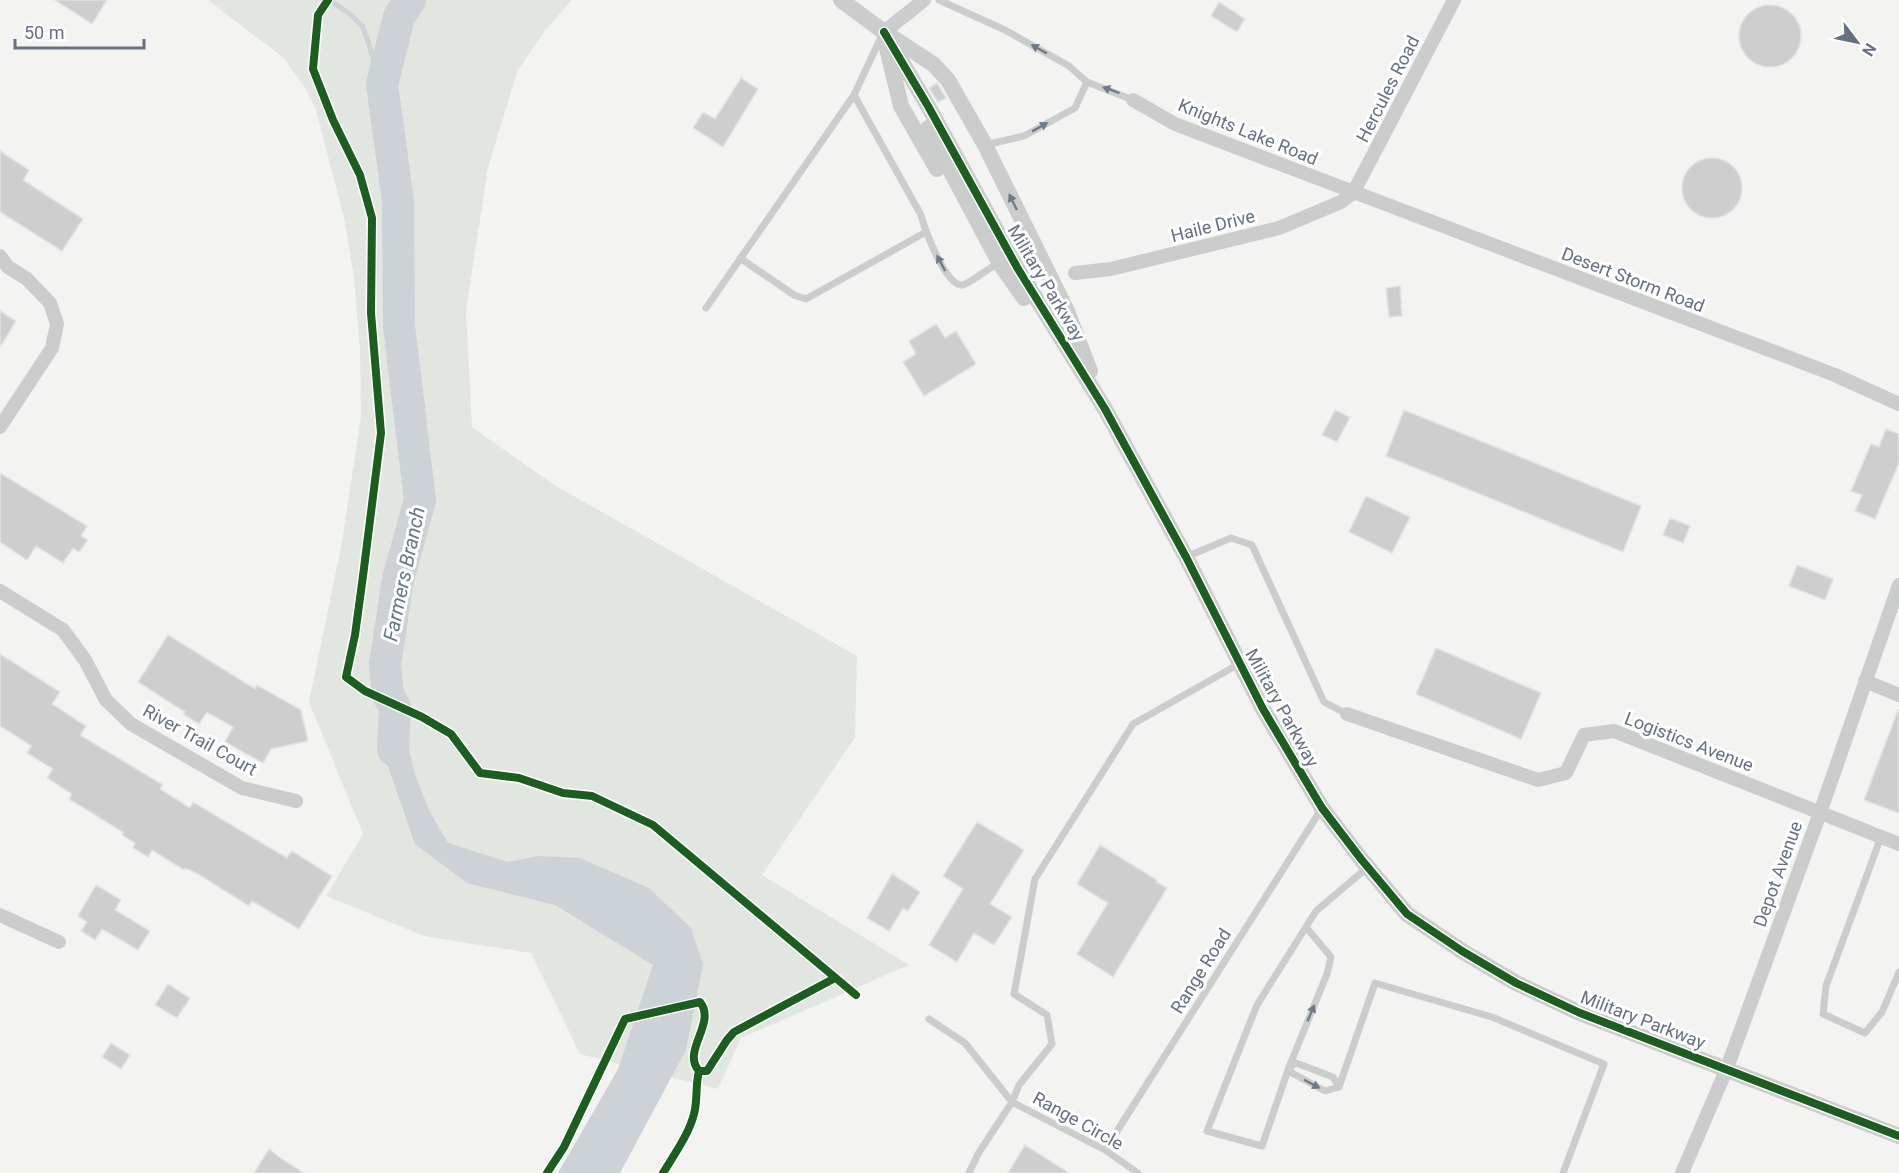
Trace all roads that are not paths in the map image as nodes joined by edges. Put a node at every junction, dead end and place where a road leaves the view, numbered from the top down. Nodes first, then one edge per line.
1 (842, 0) edge
2 (924, 0) edge
3 (939, 0) edge
4 (1454, 0) edge
5 (884, 32) junction
6 (1087, 82) junction
7 (854, 95) junction
8 (1133, 100) joint
9 (985, 145) junction
10 (1353, 193) junction
11 (926, 232) junction
12 (740, 258) junction
13 (3, 263) edge
14 (1000, 264) junction
15 (1075, 273) dead end
16 (706, 308) dead end
17 (1899, 404) edge
18 (1105, 409) junction
19 (0, 427) edge
20 (1186, 557) junction
21 (1899, 585) edge
22 (0, 591) edge
23 (1239, 664) junction
24 (1865, 681) junction
25 (1899, 695) edge
26 (1347, 714) joint
27 (296, 801) dead end
28 (1322, 808) junction
29 (1820, 813) junction
30 (1881, 837) junction
31 (1899, 844) edge
32 (1368, 867) junction
33 (0, 915) edge
34 (1306, 927) junction
35 (59, 942) dead end
36 (1899, 972) edge
37 (929, 1019) dead end
38 (1288, 1067) junction
39 (1727, 1068) junction
40 (1339, 1087) junction
41 (1012, 1102) junction
42 (1899, 1136) edge
43 (1105, 1150) junction
44 (969, 1173) edge
45 (1138, 1173) edge
46 (1563, 1173) edge
47 (1682, 1173) edge

1 - 5 street
2 - 5 street
6 -> 3 lane
4 - 10 street, Hercules Road
5 - 7 lane
5 - 9 street, Military Parkway
5 - 14 street, Military Parkway
5 - 18 street, Military Parkway
8 -> 6 lane
9 -> 6 lane
7 - 11 lane
7 - 12 lane
8 - 10 street, Knights Lake Road
18 -> 9 street, Military Parkway
10 - 15 street, Haile Drive
10 - 17 street, Desert Storm Road
11 - 12 lane
14 -> 11 lane
12 - 16 lane
13 - 19 street
14 - 18 street, Military Parkway
18 - 20 street, Military Parkway
20 - 23 street, Military Parkway
20 - 26 lane
21 - 24 street, Depot Avenue
22 - 27 street, River Trail Court
23 - 28 street, Military Parkway
23 - 41 lane
24 - 25 street
24 - 29 street, Depot Avenue
26 - 29 street, Logistics Avenue
28 - 32 street, Military Parkway
28 - 43 lane, Range Road
29 - 30 street, Logistics Avenue
29 - 39 street, Depot Avenue
30 - 31 street, Logistics Avenue
30 - 36 lane
32 - 34 lane
32 - 39 street, Military Parkway
33 - 35 street
38 -> 34 lane
34 - 38 lane
37 - 41 lane
38 -> 40 lane
38 - 40 lane
39 - 42 street, Military Parkway
39 - 47 street, Depot Avenue
40 - 46 lane
41 - 43 lane, Range Circle
41 - 44 lane, Range Circle
43 - 45 lane, Range Circle

